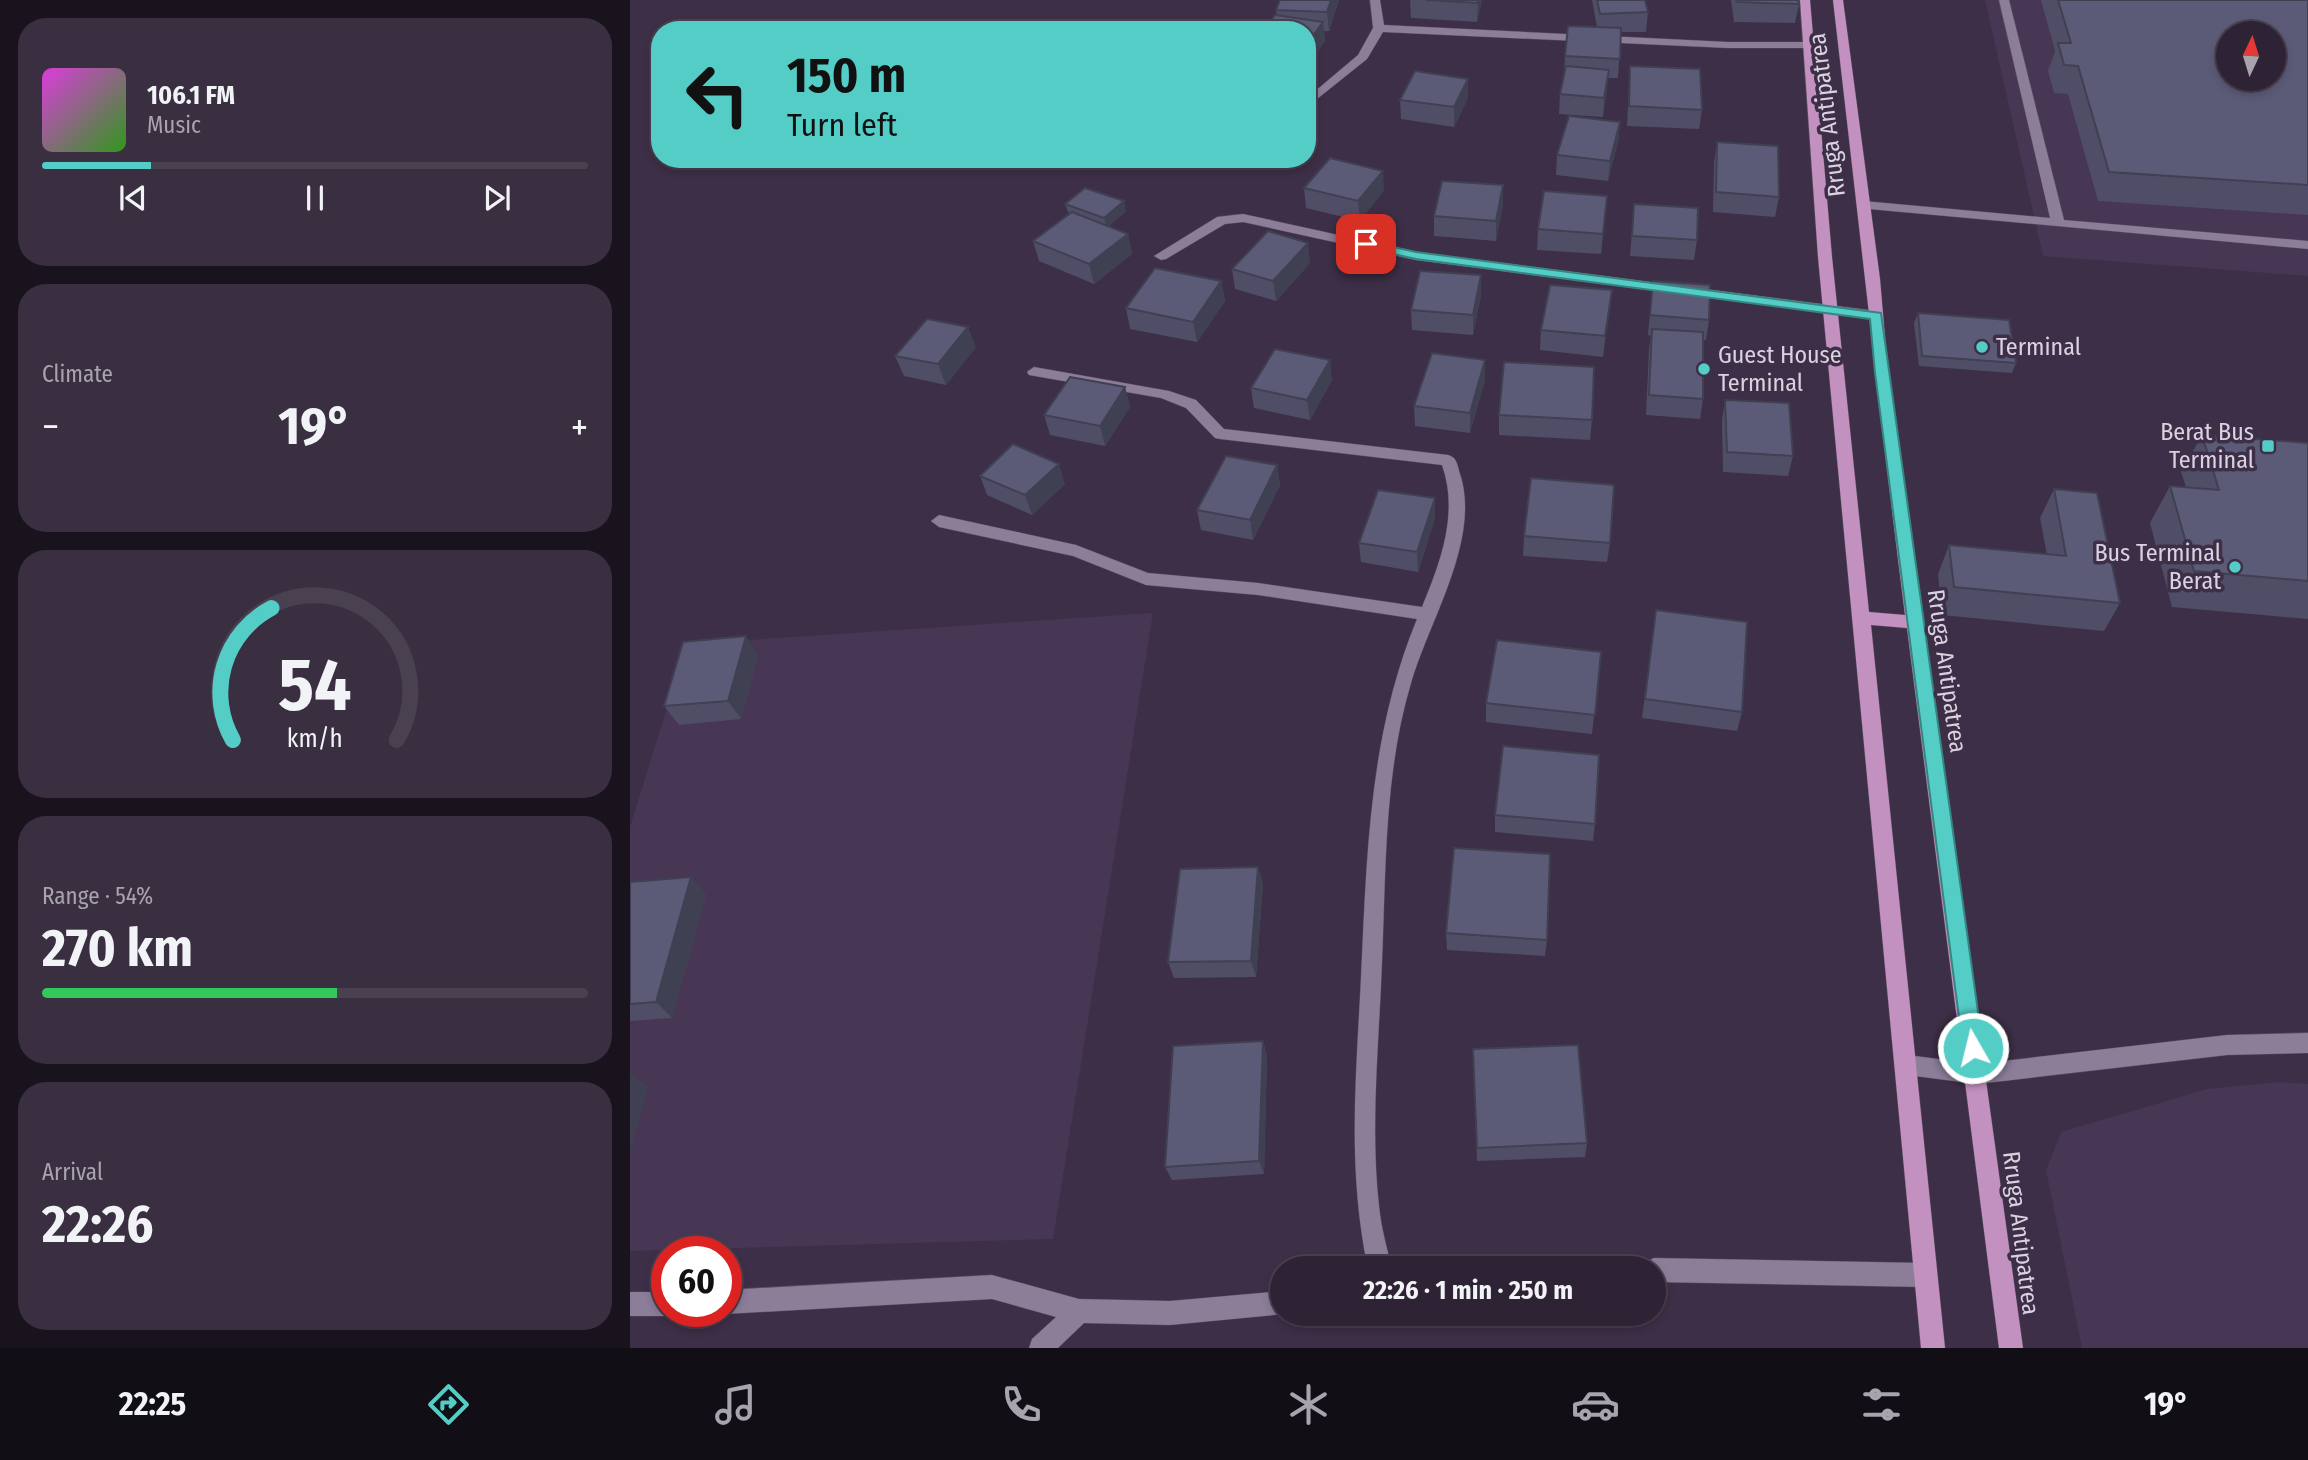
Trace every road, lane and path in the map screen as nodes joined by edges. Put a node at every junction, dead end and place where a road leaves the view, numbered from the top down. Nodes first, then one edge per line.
1 (1376, 0) edge
2 (1805, 0) edge
3 (1838, 0) edge
4 (2004, 0) edge
5 (1379, 28) junction
6 (1809, 45) junction
7 (1316, 96) edge
8 (1863, 205) junction
9 (2058, 223) junction
10 (2308, 245) edge
11 (1161, 256) dead end
12 (1831, 310) junction
13 (1876, 315) junction
14 (1034, 372) dead end
15 (939, 521) dead end
16 (1428, 614) junction
17 (1862, 618) junction
18 (1915, 622) junction
19 (2308, 1043) edge
20 (1907, 1065) junction
21 (1977, 1074) junction
22 (1378, 1256) edge
23 (1666, 1270) edge
24 (1924, 1275) junction
25 (742, 1301) edge
26 (630, 1304) edge
27 (651, 1304) edge
28 (1270, 1304) edge
29 (1079, 1311) junction
30 (1041, 1348) edge
31 (1933, 1348) edge
32 (2011, 1348) edge

1 - 5 street
2 - 6 main road, Rruga Antipatrea
3 - 8 main road, Rruga Antipatrea
4 - 9 street
5 - 6 street
5 - 7 street
6 - 12 main road, Rruga Antipatrea
8 - 9 street
8 - 13 main road, Rruga Antipatrea
9 - 10 street
11 - 12 street
12 - 13 street
12 - 17 main road, Rruga Antipatrea
13 - 18 main road, Rruga Antipatrea
14 - 16 street
15 - 16 street
16 - 22 street
17 - 18 main road
17 - 20 main road, Rruga Antipatrea
18 - 21 main road, Rruga Antipatrea
19 - 21 street
20 - 21 street
20 - 24 main road, Rruga Antipatrea
21 - 32 main road, Rruga Antipatrea
23 - 24 street
24 - 31 main road, Rruga Antipatrea
25 - 29 street
26 - 27 street
28 - 29 street
29 - 30 street

